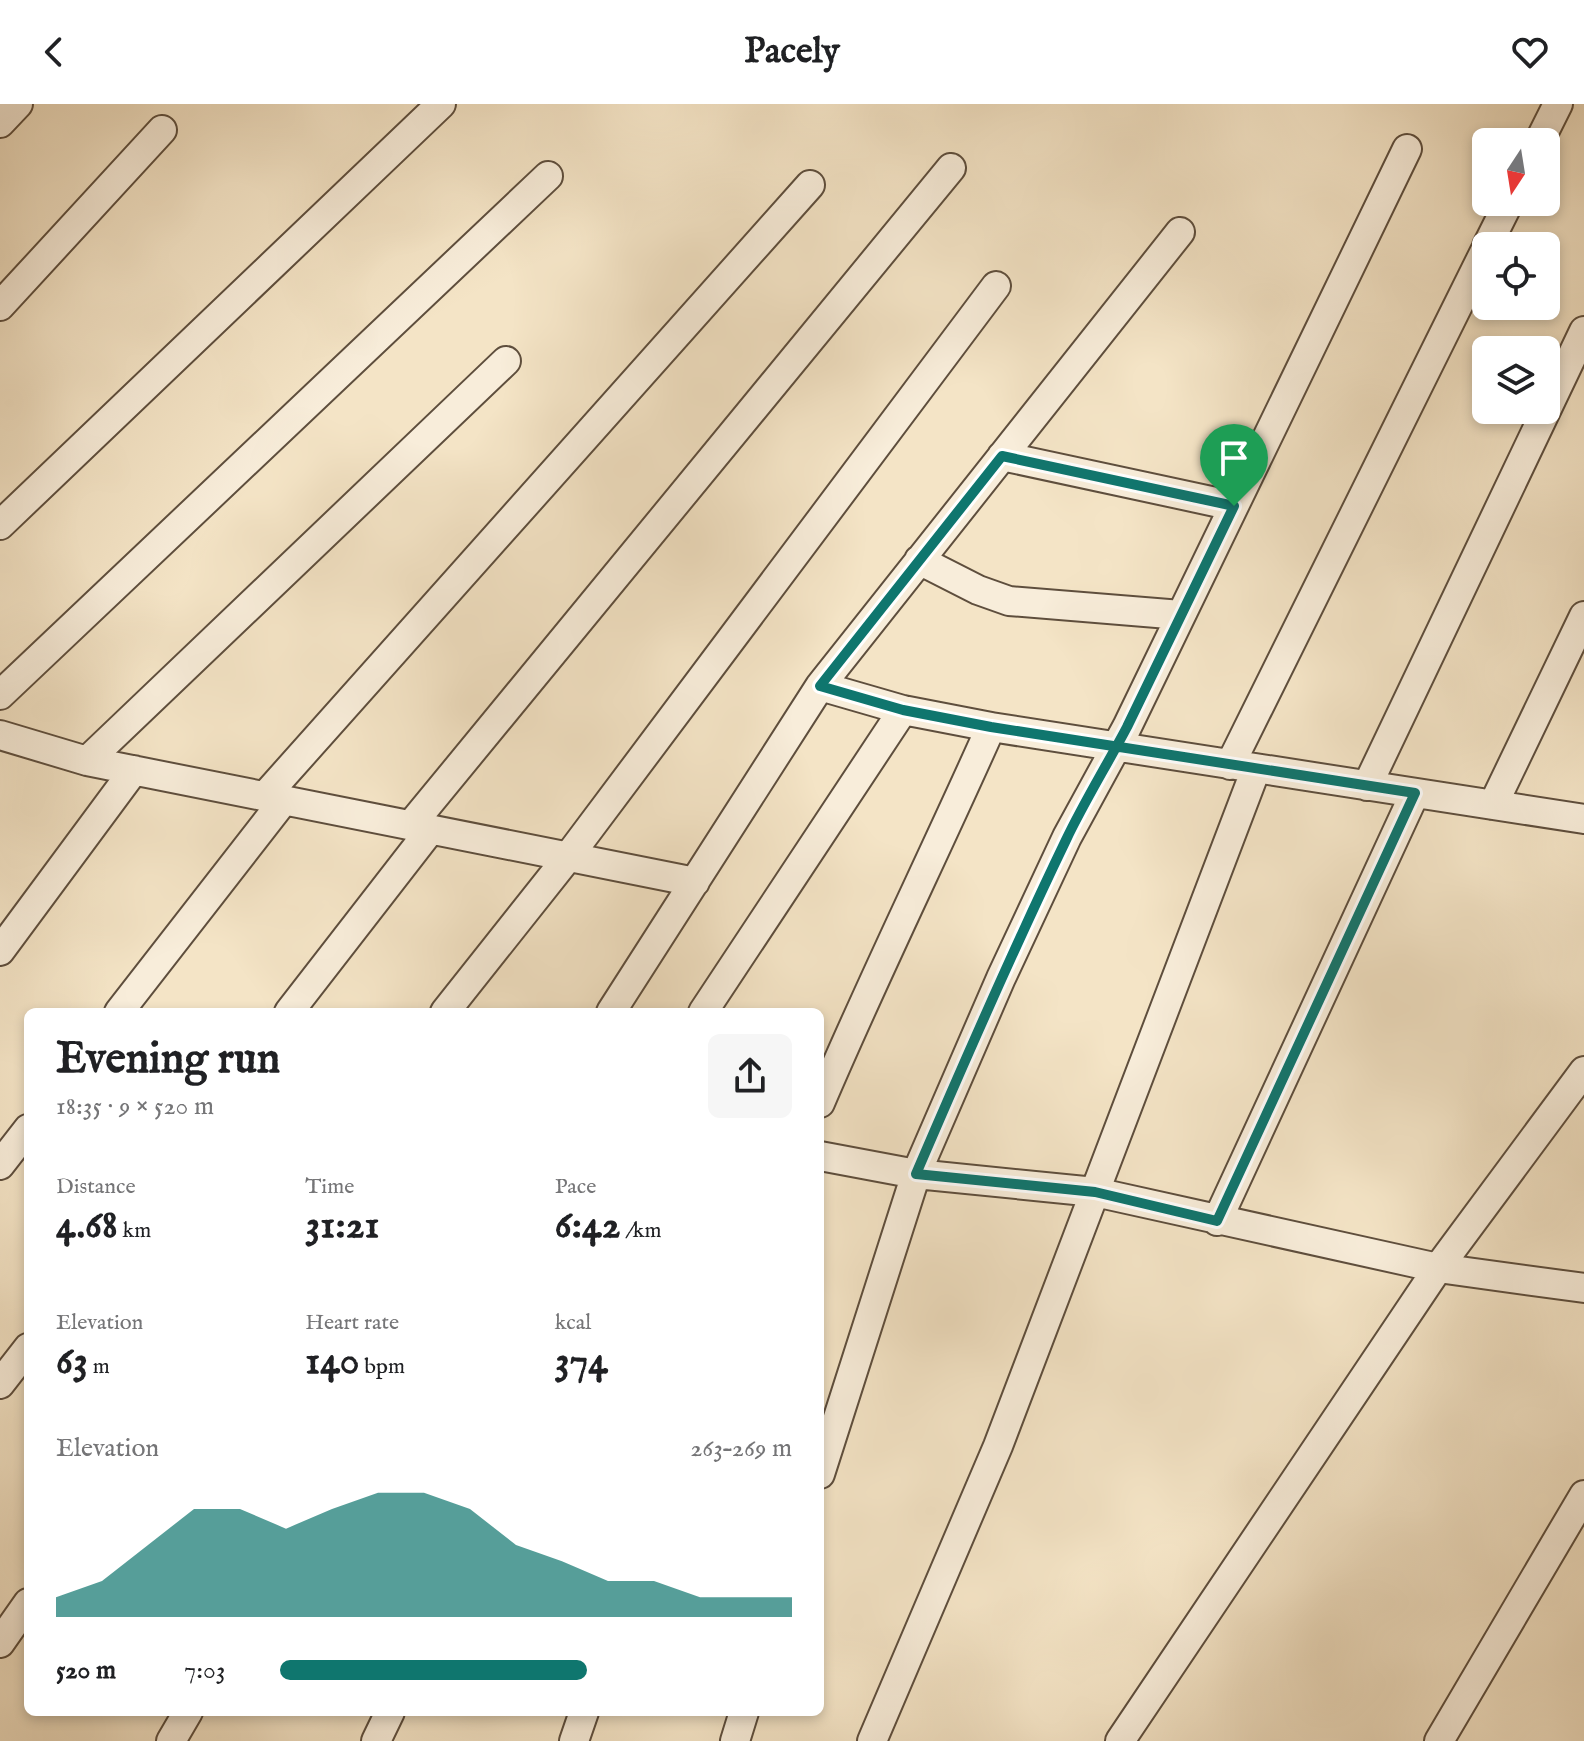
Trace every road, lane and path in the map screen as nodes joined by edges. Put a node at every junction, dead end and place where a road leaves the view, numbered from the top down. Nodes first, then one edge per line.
1 (18, 104) edge
2 (441, 104) edge
3 (1558, 104) edge
4 (0, 123) edge
5 (1546, 128) edge
6 (162, 130) dead end
7 (1407, 149) dead end
8 (951, 168) dead end
9 (548, 176) dead end
10 (810, 185) dead end
11 (1180, 232) dead end
12 (1472, 280) edge
13 (996, 286) dead end
14 (0, 306) edge
15 (1584, 331) edge
16 (506, 361) dead end
17 (1002, 456) junction
18 (1234, 506) junction
19 (0, 525) edge
20 (919, 560) junction
21 (1181, 615) junction
22 (1584, 616) edge
23 (820, 686) junction
24 (0, 695) edge
25 (903, 710) junction
26 (991, 727) junction
27 (2, 737) edge
28 (1116, 747) junction
29 (87, 761) junction
30 (1243, 767) junction
31 (134, 770) junction
32 (1367, 786) junction
33 (1415, 793) junction
34 (274, 798) junction
35 (1493, 805) junction
36 (1584, 819) edge
37 (421, 827) junction
38 (568, 857) junction
39 (695, 882) junction
40 (0, 951) edge
41 (122, 1008) edge
42 (292, 1008) edge
43 (448, 1008) edge
44 (614, 1008) edge
45 (706, 1008) edge
46 (1584, 1071) edge
47 (824, 1094) edge
48 (24, 1134) edge
49 (824, 1157) edge
50 (0, 1165) edge
51 (916, 1174) junction
52 (1095, 1192) junction
53 (1217, 1221) junction
54 (1438, 1268) junction
55 (1584, 1288) edge
56 (24, 1353) edge
57 (0, 1384) edge
58 (824, 1462) edge
59 (1584, 1495) edge
60 (24, 1609) edge
61 (0, 1643) edge
62 (186, 1716) edge
63 (388, 1716) edge
64 (583, 1716) edge
65 (743, 1716) edge
66 (171, 1741) edge
67 (376, 1741) edge
68 (574, 1741) edge
69 (735, 1741) edge
70 (872, 1741) edge
71 (1120, 1741) edge
72 (1439, 1741) edge

1 - 4 street
2 - 19 street
3 - 5 street
6 - 14 street
7 - 18 street
8 - 37 street
9 - 24 street
10 - 34 street
11 - 17 street
12 - 30 street
13 - 38 street
15 - 32 street
16 - 29 street
17 - 18 street
17 - 20 street
18 - 21 street
20 - 21 street
20 - 23 street
21 - 28 street
22 - 35 street
23 - 25 street
23 - 39 street
25 - 26 street
25 - 45 street
26 - 28 street
26 - 47 street
27 - 29 street
28 - 30 street
28 - 51 street
29 - 31 street
30 - 32 street
30 - 52 street
31 - 34 street
31 - 40 street
32 - 33 street
33 - 35 street
33 - 53 street
34 - 37 street
34 - 41 street
35 - 36 street
37 - 38 street
37 - 42 street
38 - 39 street
38 - 43 street
39 - 44 street
46 - 54 street
48 - 50 street
49 - 51 street
51 - 52 street
51 - 58 street
52 - 53 street
52 - 70 street
53 - 54 street
54 - 55 street
54 - 71 street
56 - 57 street
59 - 72 street
60 - 61 street
62 - 66 street
63 - 67 street
64 - 68 street
65 - 69 street

